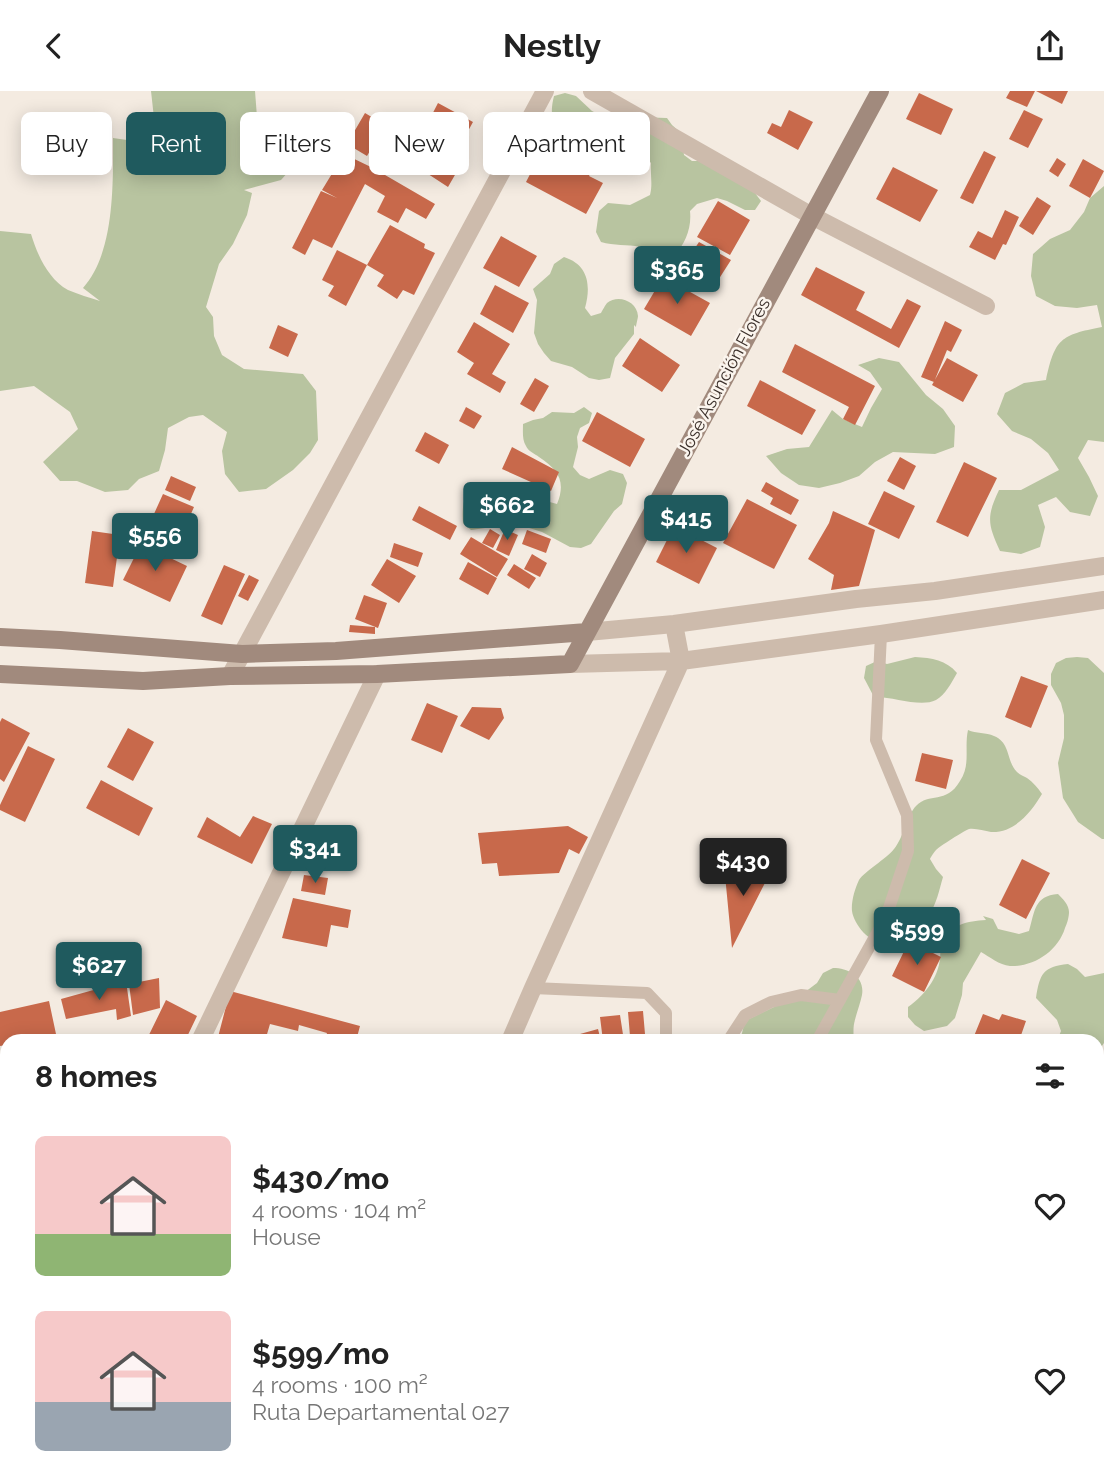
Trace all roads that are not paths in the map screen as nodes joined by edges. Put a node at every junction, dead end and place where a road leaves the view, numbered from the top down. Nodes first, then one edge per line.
1 (545, 91) edge
2 (592, 91) edge
3 (880, 91) edge
4 (811, 216) junction
5 (986, 306) dead end
6 (1104, 566) edge
7 (1104, 600) edge
8 (674, 624) junction
9 (587, 632) junction
10 (881, 634) junction
11 (0, 637) edge
12 (242, 654) junction
13 (681, 661) junction
14 (570, 664) junction
15 (0, 674) edge
16 (377, 674) junction
17 (230, 676) junction
18 (533, 988) junction
19 (840, 1000) junction
20 (203, 1034) edge
21 (513, 1034) edge
22 (666, 1034) edge
23 (733, 1034) edge
24 (821, 1034) edge

1 - 12 street
2 - 4 street
3 - 4 street, José Asunción Flores
4 - 5 street
4 - 9 street, José Asunción Flores
6 - 8 street
7 - 10 street
8 - 9 street
8 - 13 street
9 - 12 street
9 - 14 street, José Asunción Flores
10 - 13 street
10 - 19 lane
11 - 12 street
12 - 17 street
13 - 14 street
13 - 18 street
14 - 16 street
15 - 17 street
16 - 17 street
16 - 20 street
18 - 21 street
18 - 22 lane
19 - 23 lane
19 - 24 lane

